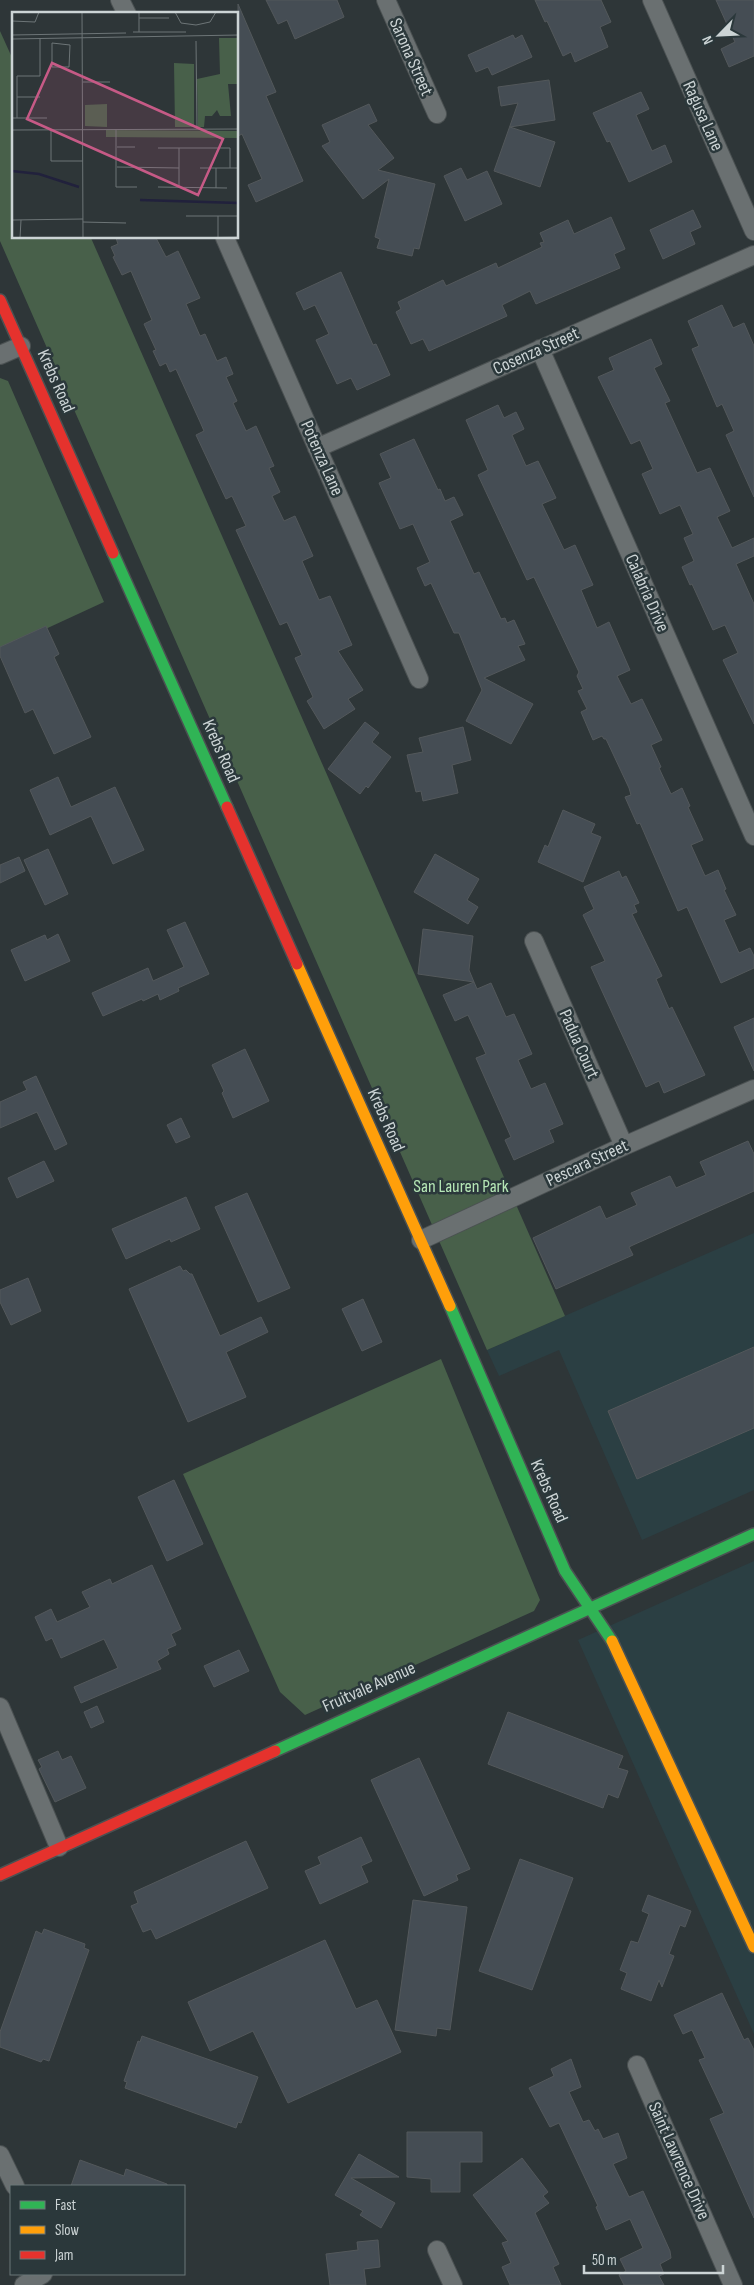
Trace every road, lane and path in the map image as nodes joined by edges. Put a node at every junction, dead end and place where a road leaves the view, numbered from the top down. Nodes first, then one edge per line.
1 (120, 0) edge
2 (386, 0) edge
3 (652, 0) edge
4 (125, 12) edge
5 (437, 114) dead end
6 (754, 231) edge
7 (225, 239) edge
8 (754, 256) edge
9 (0, 300) edge
10 (21, 346) junction
11 (540, 349) junction
12 (0, 355) edge
13 (317, 448) junction
14 (419, 679) dead end
15 (754, 836) edge
16 (534, 942) dead end
17 (754, 1089) edge
18 (624, 1146) junction
19 (421, 1240) junction
20 (754, 1534) edge
21 (589, 1607) junction
22 (0, 1707) edge
23 (59, 1847) junction
24 (0, 1875) edge
25 (754, 1947) edge
26 (637, 2065) dead end
27 (0, 2155) edge
28 (14, 2185) edge
29 (437, 2250) dead end
30 (41, 2275) edge
31 (24, 2285) edge
32 (453, 2285) edge
33 (734, 2285) edge

1 - 4 street
2 - 5 street, Sarona Street
3 - 6 street, Ragusa Lane
7 - 13 street, Potenza Lane
8 - 11 street, Cosenza Street
9 - 10 street, Krebs Road
10 - 12 street
10 - 19 street, Krebs Road
11 - 13 street, Cosenza Street
11 - 15 street, Calabria Drive
13 - 14 street, Potenza Lane
16 - 18 street, Padua Court
17 - 18 street, Pescara Street
18 - 19 street, Pescara Street
19 - 21 street, Krebs Road
20 - 21 street, Fruitvale Avenue
21 - 23 street, Fruitvale Avenue
21 - 25 street, Krebs Road
22 - 23 street
23 - 24 street, Fruitvale Avenue
26 - 33 street, Saint Lawrence Drive
27 - 28 street
29 - 32 street
30 - 31 street

